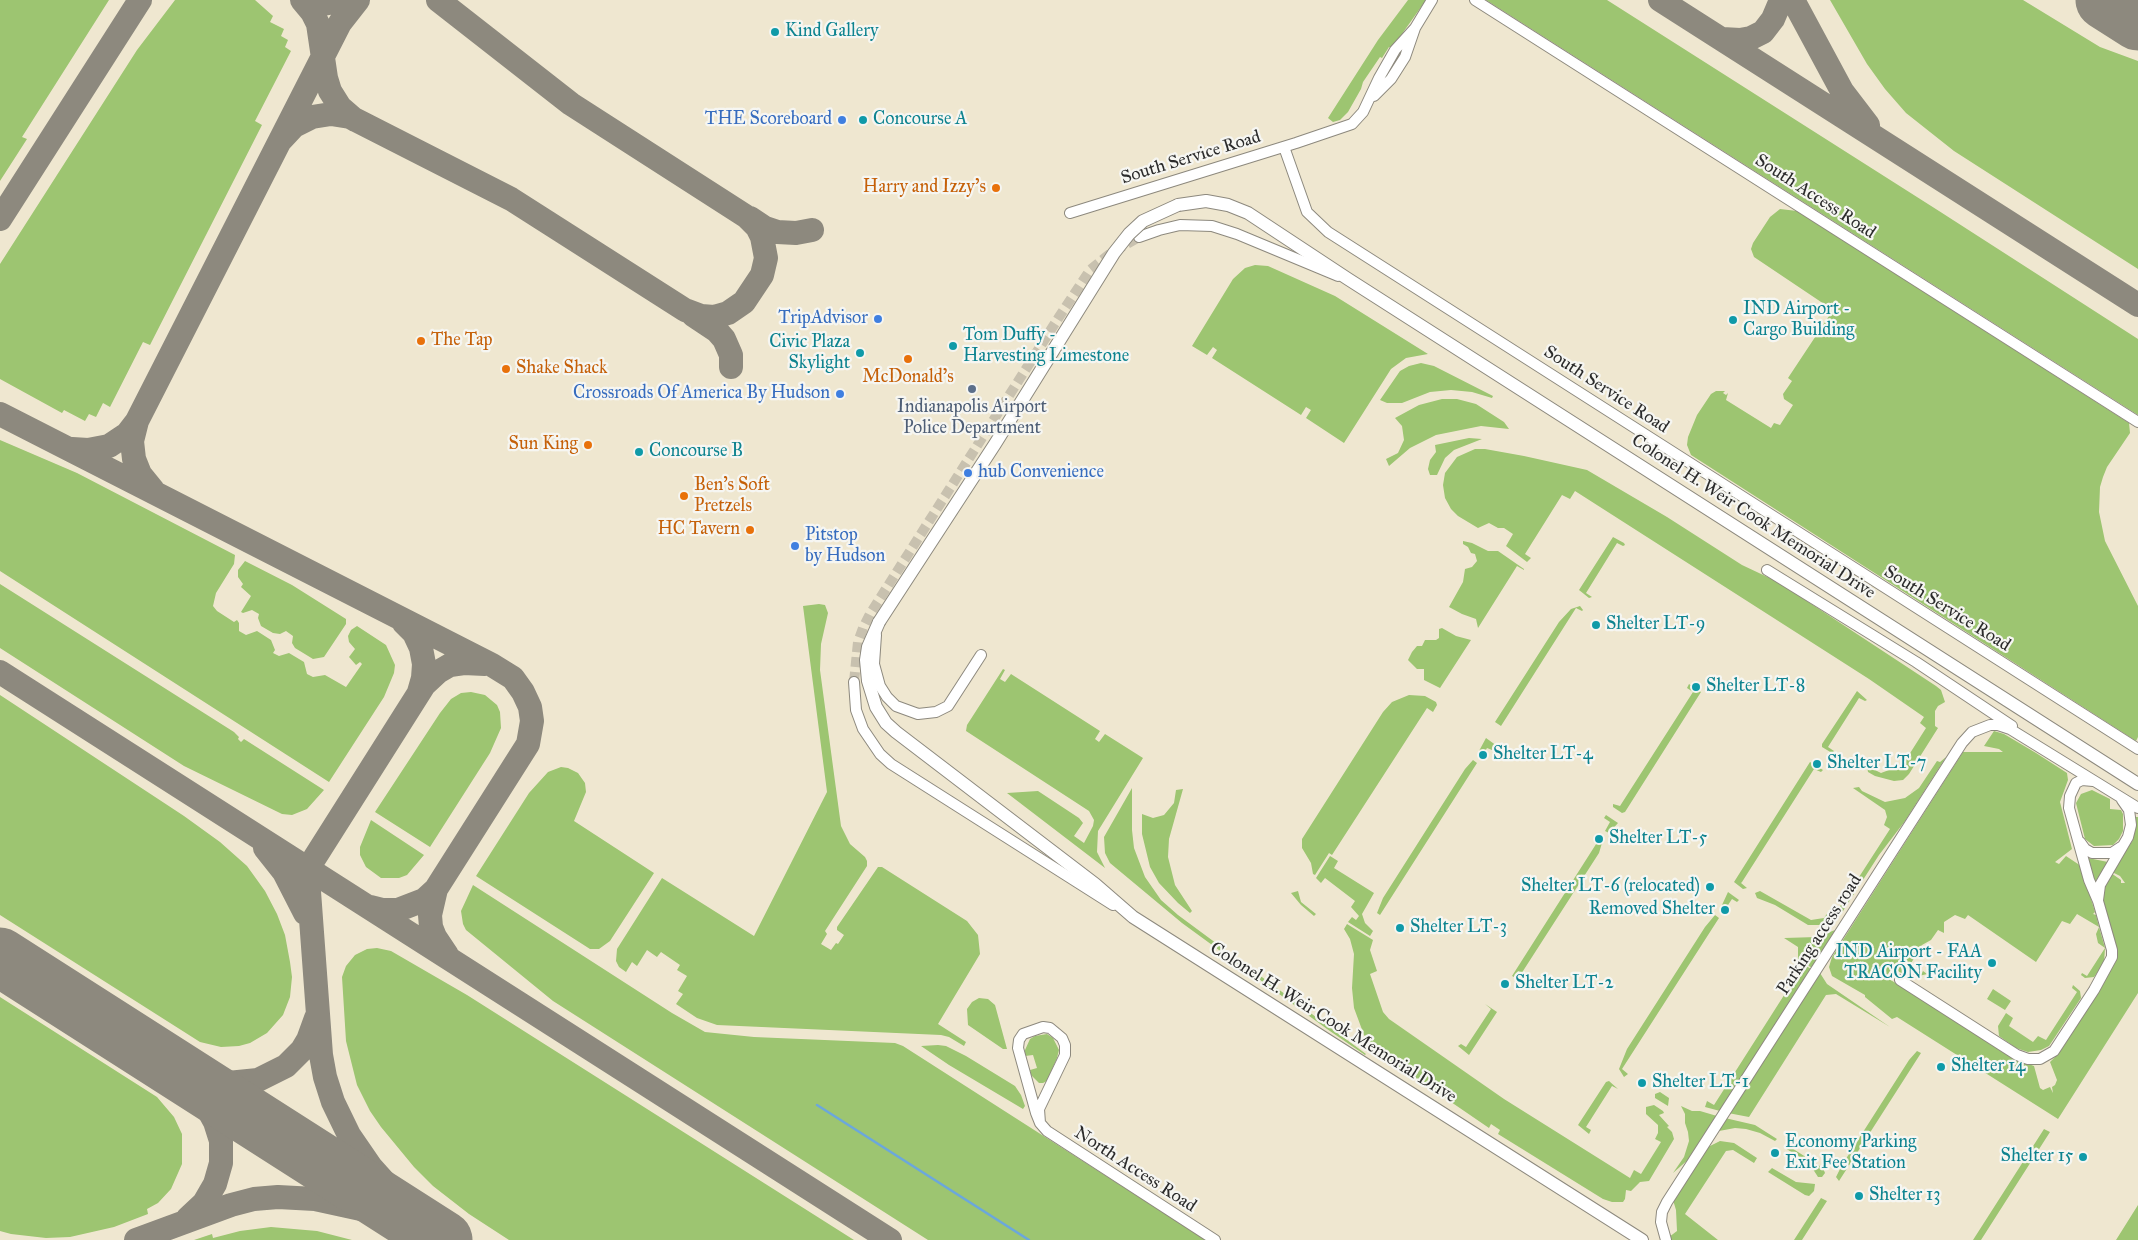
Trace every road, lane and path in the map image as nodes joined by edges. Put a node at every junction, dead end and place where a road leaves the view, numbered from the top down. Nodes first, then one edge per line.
1 (1432, 0) edge
2 (1475, 0) edge
3 (1284, 147) junction
4 (1070, 213) dead end
5 (1139, 238) tunnel mouth
6 (1348, 279) junction
7 (2138, 422) edge
8 (1767, 570) dead end
9 (879, 622) junction
10 (981, 655) dead end
11 (854, 682) tunnel mouth
12 (2138, 750) edge
13 (2056, 756) junction
14 (2098, 783) junction
15 (2138, 784) edge
16 (2118, 795) junction
17 (2138, 808) edge
18 (2077, 836) junction
19 (2124, 844) junction
20 (2098, 901) junction
21 (1133, 917) junction
22 (1900, 980) dead end
23 (1040, 1123) junction
24 (1215, 1240) edge
25 (1642, 1240) edge
26 (1666, 1240) edge

1 - 3 street
2 - 7 street, South Access Road
3 - 4 street, South Service Road
3 - 12 street, South Service Road
5 - 6 street
6 - 9 street, Colonel H. Weir Cook Memorial Drive, bridge
6 - 15 street, Colonel H. Weir Cook Memorial Drive
8 - 13 street
9 - 10 street
9 - 21 street, Colonel H. Weir Cook Memorial Drive
11 - 21 street
13 - 14 street
13 - 26 street, Parking access road
14 - 16 street
14 - 18 street
16 - 17 street
16 - 19 street
18 - 19 street
18 - 20 street
19 - 20 street
20 - 22 street
21 - 25 street, Colonel H. Weir Cook Memorial Drive
23 - 23 street, North Access Road
23 - 24 street, North Access Road

